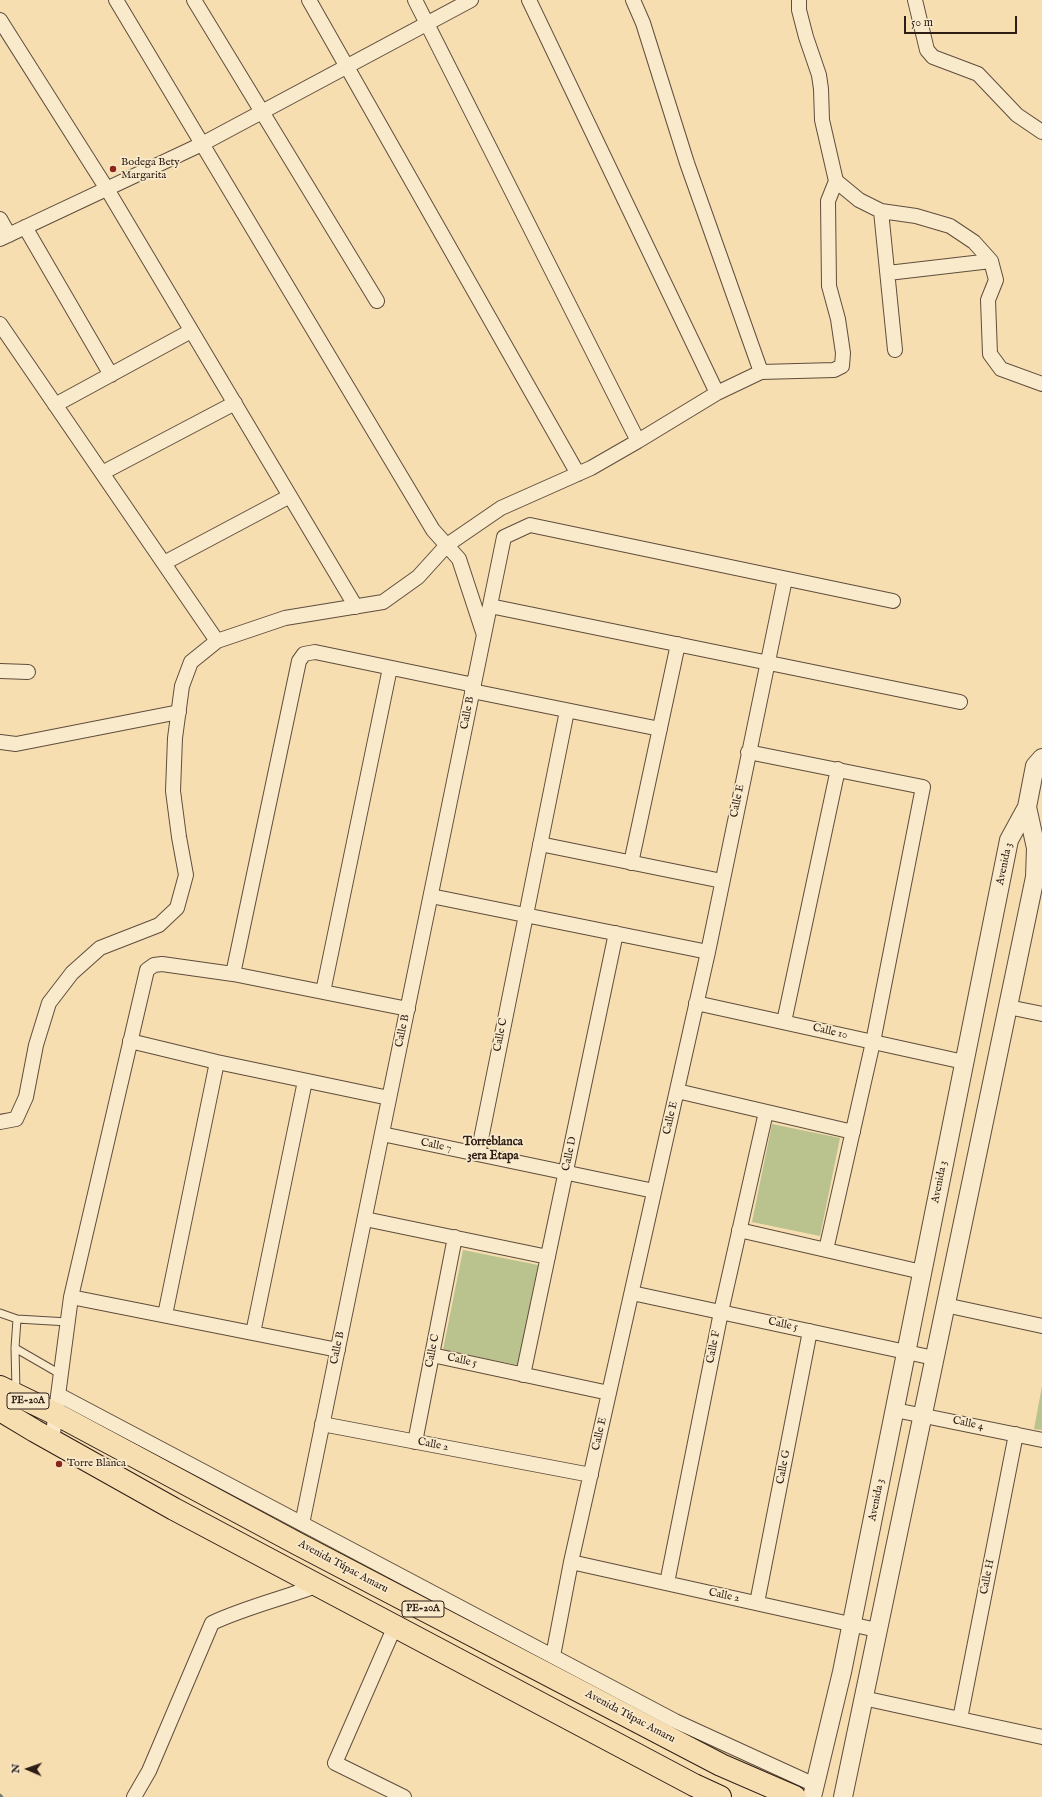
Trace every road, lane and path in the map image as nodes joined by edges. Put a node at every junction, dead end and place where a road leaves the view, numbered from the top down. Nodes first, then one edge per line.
1 (116, 0) edge
2 (194, 0) edge
3 (309, 0) edge
4 (415, 0) edge
5 (471, 0) edge
6 (528, 0) edge
7 (633, 0) edge
8 (800, 0) edge
9 (915, 0) edge
10 (0, 20) edge
11 (427, 24) junction
12 (347, 66) junction
13 (261, 112) junction
14 (1042, 132) edge
15 (202, 144) junction
16 (836, 181) junction
17 (107, 189) junction
18 (881, 210) junction
19 (0, 219) edge
20 (25, 227) junction
21 (4, 237) edge
22 (991, 261) junction
23 (888, 273) junction
24 (377, 301) dead end
25 (0, 324) edge
26 (192, 331) junction
27 (895, 350) dead end
28 (761, 372) junction
29 (111, 375) junction
30 (1042, 384) edge
31 (716, 393) junction
32 (235, 403) junction
33 (55, 405) junction
34 (638, 441) junction
35 (102, 473) junction
36 (578, 474) junction
37 (290, 496) junction
38 (448, 545) junction
39 (164, 563) junction
40 (785, 578) junction
41 (893, 601) dead end
42 (490, 606) junction
43 (356, 607) junction
44 (484, 635) junction
45 (217, 641) junction
46 (678, 644) junction
47 (767, 663) junction
48 (390, 668) junction
49 (0, 670) edge
50 (28, 672) dead end
51 (473, 688) junction
52 (960, 702) dead end
53 (567, 711) junction
54 (179, 712) junction
55 (660, 729) junction
56 (0, 742) edge
57 (748, 752) junction
58 (1042, 758) edge
59 (838, 769) junction
60 (1027, 808) junction
61 (540, 844) junction
62 (632, 863) junction
63 (722, 881) junction
64 (431, 896) junction
65 (525, 915) junction
66 (616, 933) junction
67 (708, 952) junction
68 (233, 974) junction
69 (323, 992) junction
70 (696, 1003) junction
71 (1008, 1007) junction
72 (408, 1009) junction
73 (1042, 1014) edge
74 (784, 1022) junction
75 (130, 1041) junction
76 (873, 1042) junction
77 (217, 1062) junction
78 (964, 1062) junction
79 (305, 1081) junction
80 (677, 1091) junction
81 (389, 1098) junction
82 (766, 1112) junction
83 (0, 1122) edge
84 (853, 1132) junction
85 (382, 1134) junction
86 (478, 1154) junction
87 (566, 1173) junction
88 (654, 1191) junction
89 (365, 1219) junction
90 (739, 1230) junction
91 (455, 1238) junction
92 (826, 1250) junction
93 (548, 1257) junction
94 (922, 1272) junction
95 (632, 1293) junction
96 (71, 1297) junction
97 (945, 1306) junction
98 (0, 1312) edge
99 (721, 1312) junction
100 (165, 1315) junction
101 (18, 1319) junction
102 (68, 1322) junction
103 (1041, 1322) edge
104 (810, 1331) junction
105 (253, 1333) junction
106 (15, 1348) junction
107 (338, 1350) junction
108 (906, 1352) junction
109 (432, 1355) junction
110 (934, 1358) junction
111 (60, 1374) junction
112 (523, 1375) junction
113 (8, 1391) edge
114 (609, 1393) junction
115 (57, 1404) junction
116 (0, 1410) edge
117 (895, 1410) junction
118 (922, 1415) junction
119 (322, 1424) junction
120 (1016, 1434) junction
121 (1042, 1440) edge
122 (52, 1441) junction
123 (415, 1442) junction
124 (591, 1476) junction
125 (302, 1524) junction
126 (571, 1562) junction
127 (667, 1583) junction
128 (318, 1585) junction
129 (757, 1603) junction
130 (852, 1624) junction
131 (395, 1626) junction
132 (877, 1630) junction
133 (553, 1656) junction
134 (863, 1698) junction
135 (960, 1719) junction
136 (1042, 1737) edge
137 (691, 1791) edge
138 (814, 1791) edge
139 (134, 1797) edge
140 (404, 1797) edge
141 (720, 1797) edge
142 (794, 1797) edge
143 (843, 1797) edge

1 - 15 street
2 - 13 street
3 - 12 street
4 - 11 street
5 - 11 street
6 - 31 street
7 - 28 street
8 - 16 street
9 - 14 street
10 - 17 street
11 - 12 street
11 - 34 street
12 - 13 street
12 - 36 street
13 - 15 street
13 - 24 street
15 - 17 street
15 - 38 street
16 - 18 street
16 - 28 street
17 - 20 street
17 - 26 street
18 - 22 street
18 - 23 street
19 - 21 street
20 - 21 street
20 - 29 street
22 - 23 street
22 - 30 street
23 - 27 street
25 - 33 street
26 - 29 street
26 - 32 street
28 - 31 street
29 - 33 street
31 - 34 street
32 - 35 street
32 - 37 street
33 - 35 street
34 - 36 street
35 - 39 street
36 - 38 street
37 - 39 street
37 - 43 street
38 - 43 street
38 - 44 street
39 - 45 street
40 - 41 street
40 - 42 street, Calle B
40 - 47 street, Calle E
42 - 44 street, Calle B
42 - 46 street
43 - 45 street
44 - 51 street, Calle B
45 - 54 street
46 - 47 street
46 - 55 street
47 - 52 street
47 - 57 street, Calle E
48 - 51 street
48 - 68 street
48 - 69 street
49 - 50 street
51 - 53 street
51 - 64 street, Calle B
53 - 55 street
53 - 61 street, Calle C
54 - 56 street
54 - 83 street
55 - 62 street
57 - 59 street
57 - 63 street, Calle E
58 - 60 street
59 - 74 street
59 - 76 street
60 - 71 street
60 - 78 street, Avenida 3
61 - 62 street
61 - 65 street, Calle C
62 - 63 street
63 - 67 street, Calle E
64 - 65 street
64 - 72 street, Calle B
65 - 66 street
65 - 86 street, Calle C
66 - 67 street
66 - 87 street, Calle D
67 - 70 street, Calle E
68 - 69 street
68 - 75 street
69 - 72 street
70 - 74 street, Calle 10
70 - 80 street, Calle E
71 - 73 street
71 - 97 street
72 - 81 street, Calle B
74 - 76 street, Calle 10
75 - 77 street
75 - 96 street
76 - 78 street, Calle 10
76 - 84 street
77 - 79 street
77 - 100 street
78 - 94 street, Avenida 3
79 - 81 street
79 - 105 street
80 - 82 street
80 - 88 street, Calle E
81 - 85 street, Calle B
82 - 84 street
82 - 90 street, Calle F
84 - 92 street
85 - 86 street, Calle 7
85 - 89 street, Calle B
86 - 87 street, Calle 7
87 - 88 street, Calle 7
87 - 93 street, Calle D
88 - 95 street, Calle E
89 - 91 street
89 - 107 street, Calle B
90 - 92 street
90 - 99 street, Calle F
91 - 93 street
91 - 109 street, Calle C
92 - 94 street
93 - 112 street, Calle D
94 - 108 street, Avenida 3
95 - 99 street, Calle 5
95 - 114 street, Calle E
96 - 100 street
96 - 102 street
97 - 103 street
97 - 110 street
98 - 101 lane
99 - 104 street, Calle 5
99 - 127 street, Calle F
100 - 105 street
101 - 102 lane
101 - 106 lane
102 - 111 street
104 - 108 street, Calle 5
104 - 129 street, Calle G
105 - 107 street
106 - 111 lane
106 - 113 lane
107 - 119 street, Calle B
108 - 110 street, Calle 5
108 - 117 street, Avenida 3
109 - 112 street, Calle 5
109 - 123 street, Calle C
110 - 118 street
111 - 115 street
112 - 114 street, Calle 5
113 - 115 highway, Avenida Túpac Amaru / PE-20A
114 - 124 street, Calle E
115 - 122 street
115 - 125 street
115 - 142 highway, Avenida Túpac Amaru / PE-20A
116 - 122 highway, PE-20A
117 - 118 street, Calle 4
117 - 130 street, Avenida 3
118 - 120 street, Calle 4
118 - 132 street
119 - 123 street, Calle 2
119 - 125 street, Calle B
120 - 121 street, Calle 4
120 - 135 street, Calle H
122 - 128 highway, PE-20A
123 - 124 street, Calle 2
124 - 126 street, Calle E
125 - 133 street
126 - 127 street, Calle 2
126 - 133 street, Calle E
127 - 129 street, Calle 2
128 - 131 highway, PE-20A
128 - 139 street
129 - 130 street, Calle 2
130 - 132 street, Calle 2
130 - 138 street, Avenida 3
131 - 137 highway, PE-20A
131 - 140 street
132 - 134 street
133 - 138 street
134 - 135 street
134 - 143 street
135 - 136 street
137 - 141 highway, PE-20A

